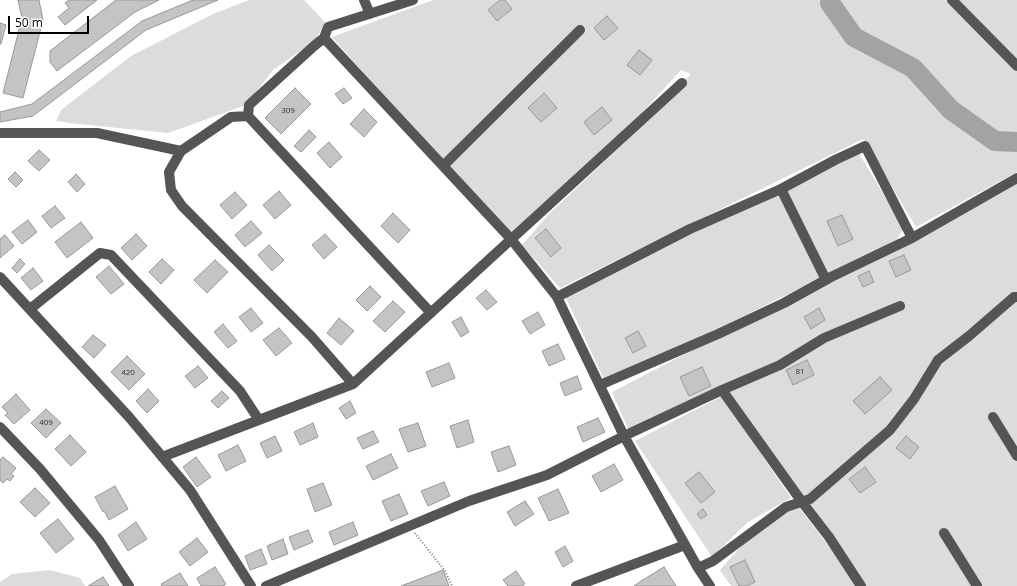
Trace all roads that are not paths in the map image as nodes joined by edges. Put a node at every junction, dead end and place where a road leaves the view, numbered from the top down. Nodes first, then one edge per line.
1 (364, 0) edge
2 (412, 0) edge
3 (952, 0) edge
4 (370, 14) junction
5 (580, 30) dead end
6 (324, 38) junction
7 (1017, 66) edge
8 (682, 83) dead end
9 (248, 116) junction
10 (0, 133) edge
11 (181, 151) junction
12 (443, 166) junction
13 (1017, 178) edge
14 (781, 189) junction
15 (912, 238) junction
16 (511, 239) junction
17 (0, 277) edge
18 (826, 280) junction
19 (557, 297) junction
20 (1017, 297) edge
21 (900, 306) dead end
22 (30, 309) junction
23 (431, 313) junction
24 (353, 384) junction
25 (600, 385) junction
26 (722, 390) junction
27 (993, 417) dead end
28 (260, 420) junction
29 (0, 426) edge
30 (624, 436) junction
31 (1017, 456) edge
32 (162, 457) junction
33 (802, 502) junction
34 (944, 533) dead end
35 (685, 545) junction
36 (698, 568) junction
37 (598, 582) edge
38 (129, 586) edge
39 (251, 586) edge
40 (266, 586) edge
41 (576, 586) edge
42 (710, 586) edge
43 (861, 586) edge
44 (977, 586) edge

1 - 4 street
2 - 4 street
3 - 7 street
4 - 6 street
5 - 12 street
6 - 9 street
6 - 12 street
8 - 16 street
9 - 11 street
9 - 23 street
10 - 11 street
11 - 24 street
12 - 16 street
13 - 15 street
14 - 15 street
14 - 18 street
14 - 19 street
15 - 18 street
16 - 19 street
16 - 23 street
17 - 22 street
18 - 25 street
19 - 25 street
20 - 33 street
21 - 26 street
22 - 28 street
22 - 32 street
23 - 24 street
24 - 28 street
25 - 30 street
26 - 30 street
26 - 33 street
27 - 31 street
28 - 32 street
29 - 38 street
30 - 35 street
30 - 40 street
32 - 39 street
33 - 36 street
33 - 43 street
34 - 44 street
35 - 36 street
35 - 37 street
36 - 42 street
37 - 41 street

